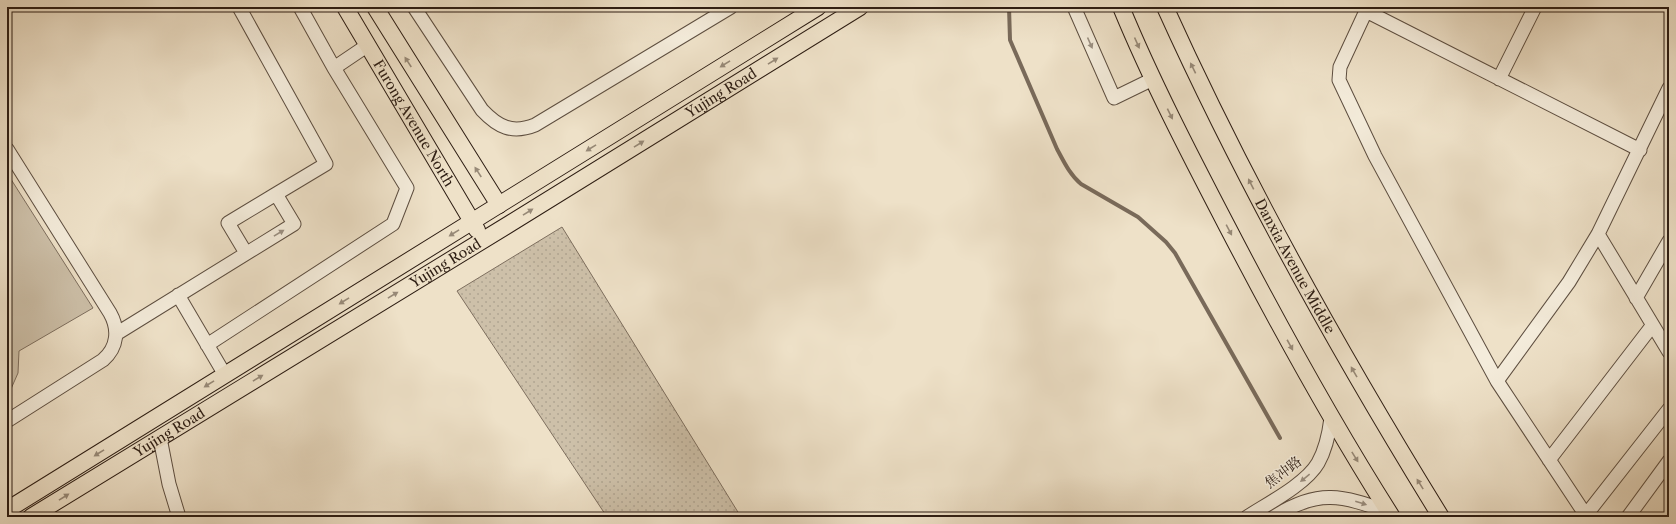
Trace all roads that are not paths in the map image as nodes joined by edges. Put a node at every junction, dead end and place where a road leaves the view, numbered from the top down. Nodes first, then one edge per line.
1 (239, 7) edge
2 (300, 7) edge
3 (345, 7) edge
4 (375, 7) edge
5 (414, 7) edge
6 (731, 7) edge
7 (818, 7) edge
8 (860, 7) edge
9 (1074, 7) edge
10 (1121, 7) edge
11 (1165, 7) edge
12 (1535, 7) edge
13 (1366, 9) edge
14 (368, 45) junction
15 (334, 68) junction
16 (1499, 78) junction
17 (1153, 79) junction
18 (1669, 88) edge
19 (7, 149) edge
20 (1640, 150) junction
21 (276, 194) junction
22 (499, 205) junction
23 (472, 221) junction
24 (511, 223) junction
25 (1598, 234) junction
26 (483, 240) junction
27 (1669, 241) edge
28 (246, 253) junction
29 (178, 295) junction
30 (1636, 298) junction
31 (1652, 326) junction
32 (116, 334) junction
33 (207, 345) junction
34 (1669, 352) edge
35 (225, 375) junction
36 (1497, 381) junction
37 (1669, 409) edge
38 (1331, 418) junction
39 (7, 420) edge
40 (160, 438) junction
41 (1549, 460) junction
42 (1669, 461) edge
43 (7, 510) edge
44 (1390, 515) edge
45 (1586, 516) edge
46 (30, 517) edge
47 (179, 517) edge
48 (1247, 517) edge
49 (1274, 517) edge
50 (1441, 517) edge
51 (1628, 517) edge

1 - 21 street
2 - 15 street
3 - 14 main road, Furong Avenue North
22 -> 4 main road, Furong Avenue North
5 - 6 street
7 -> 22 main road, Yujing Road
24 -> 8 main road, Yujing Road
9 -> 17 street
10 -> 17 main road
50 -> 11 main road, Danxia Avenue Middle
12 - 16 street
13 - 16 street
13 - 36 street
14 - 15 street
14 - 23 main road, Furong Avenue North
15 - 33 street
16 - 20 street
17 -> 38 main road
18 - 20 street
19 - 32 street
20 - 25 street
28 -> 21 street
21 - 28 street
22 - 23 main road, Yujing Road
22 - 24 street, Furong Avenue North
23 - 26 main road, Furong Avenue North
23 -> 35 main road, Yujing Road
24 - 26 main road, Yujing Road
25 - 30 street
25 - 36 street
40 -> 26 main road, Yujing Road
27 - 30 street
28 - 29 street
29 - 32 street
29 - 33 street
30 - 31 street
31 - 34 street
31 - 41 street
32 - 39 street
33 - 35 street
35 -> 43 main road, Yujing Road
36 - 41 street
37 - 45 street
38 -> 44 main road
38 -> 48 street, 焦冲路
46 -> 40 main road, Yujing Road
40 - 47 street
41 - 45 street
42 - 51 street
49 -> 44 street

